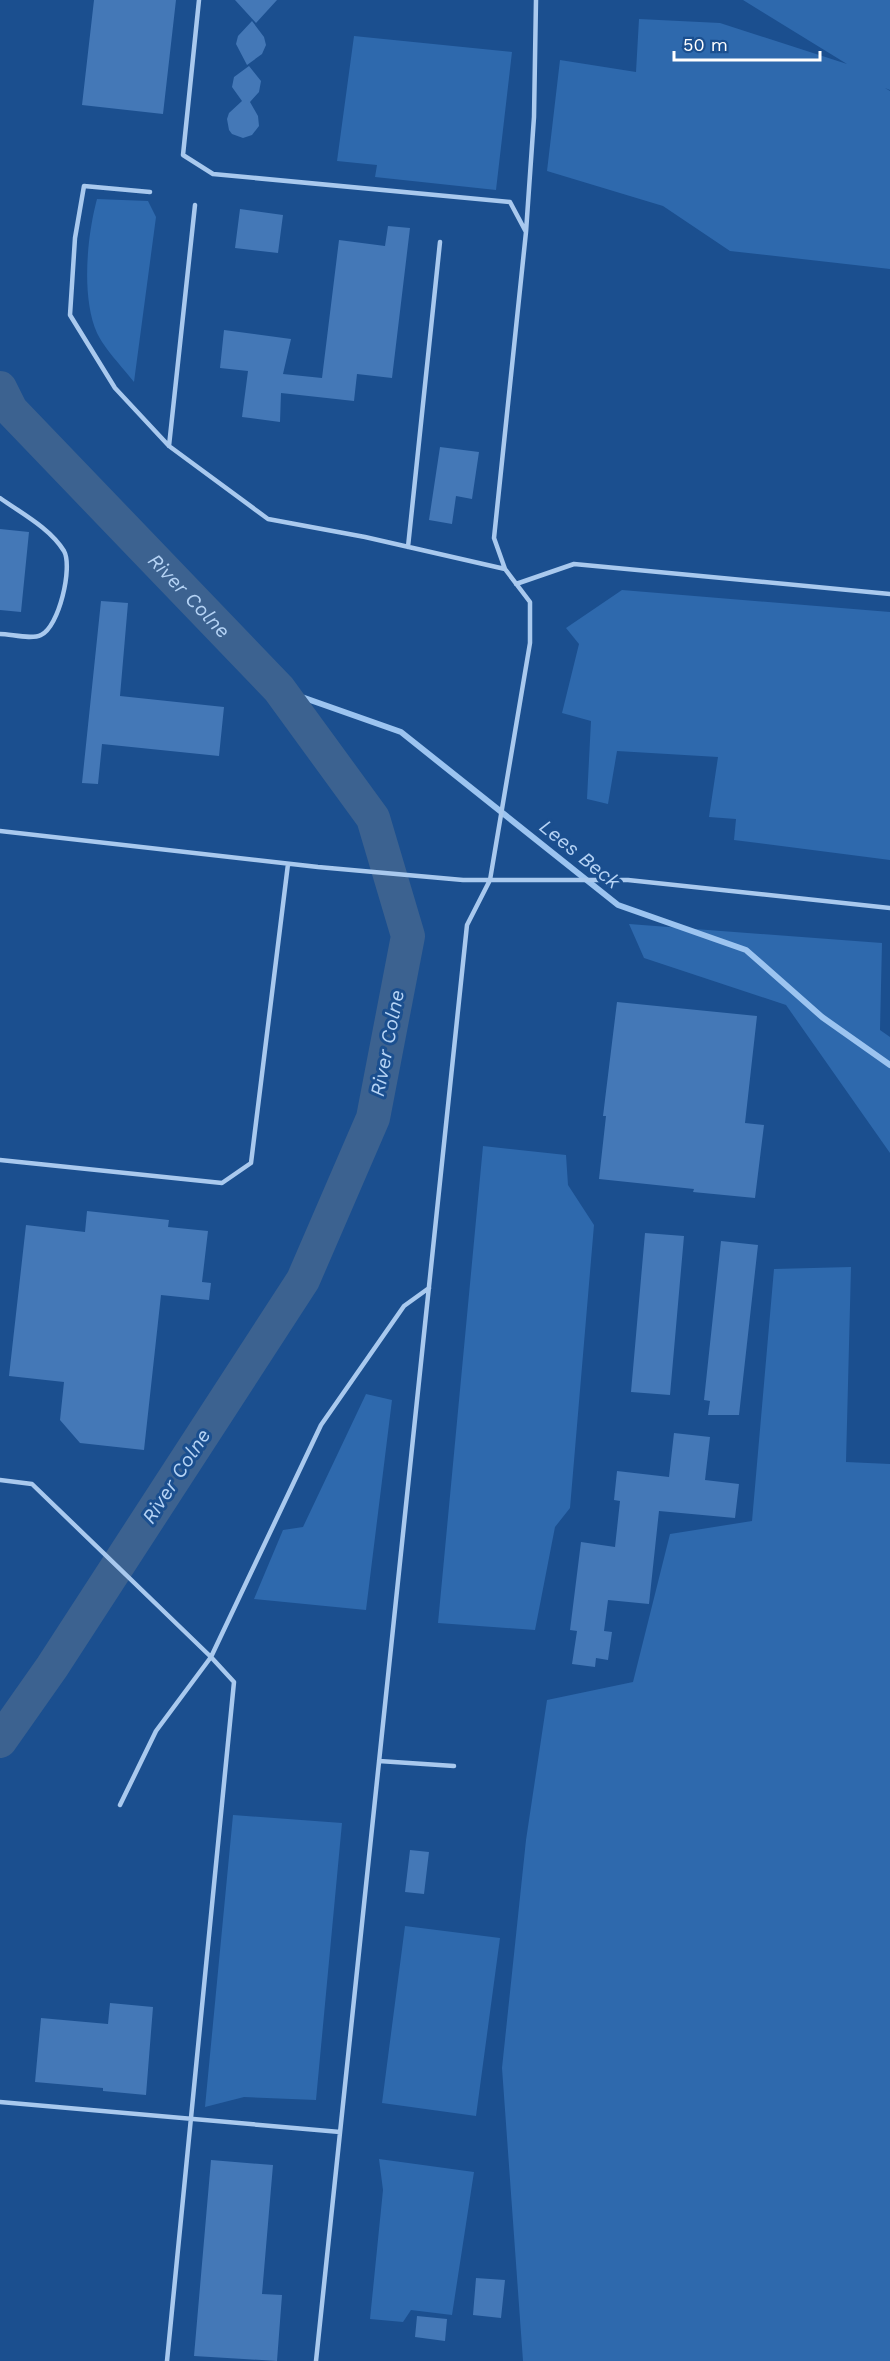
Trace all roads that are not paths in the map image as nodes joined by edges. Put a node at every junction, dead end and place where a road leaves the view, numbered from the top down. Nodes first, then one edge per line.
1 (199, 0) edge
2 (536, 0) edge
3 (150, 192) dead end
4 (195, 205) dead end
5 (526, 232) junction
6 (440, 242) dead end
7 (169, 446) junction
8 (0, 498) edge
9 (408, 547) junction
10 (504, 569) junction
11 (516, 584) junction
12 (890, 594) edge
13 (0, 633) edge
14 (0, 831) edge
15 (288, 864) junction
16 (490, 880) junction
17 (890, 908) edge
18 (0, 1160) edge
19 (429, 1288) junction
20 (0, 1480) edge
21 (211, 1657) junction
22 (379, 1761) junction
23 (454, 1766) dead end
24 (120, 1805) dead end
25 (0, 2102) edge
26 (192, 2120) junction
27 (340, 2132) junction
28 (167, 2361) edge
29 (316, 2361) edge

1 - 5 lane
2 - 5 lane
3 - 7 lane
4 - 7 lane
5 - 10 lane
6 - 9 lane
7 - 9 lane
8 - 13 lane
9 - 10 lane
10 - 11 lane
11 - 12 lane
11 - 16 lane
14 - 15 lane
15 - 16 lane
15 - 18 lane
16 - 17 lane
16 - 19 lane
19 - 21 lane
19 - 22 lane
20 - 21 lane
21 - 24 lane
21 - 26 lane
22 - 23 lane
22 - 27 lane
25 - 26 lane
26 - 27 lane
26 - 28 lane
27 - 29 lane

